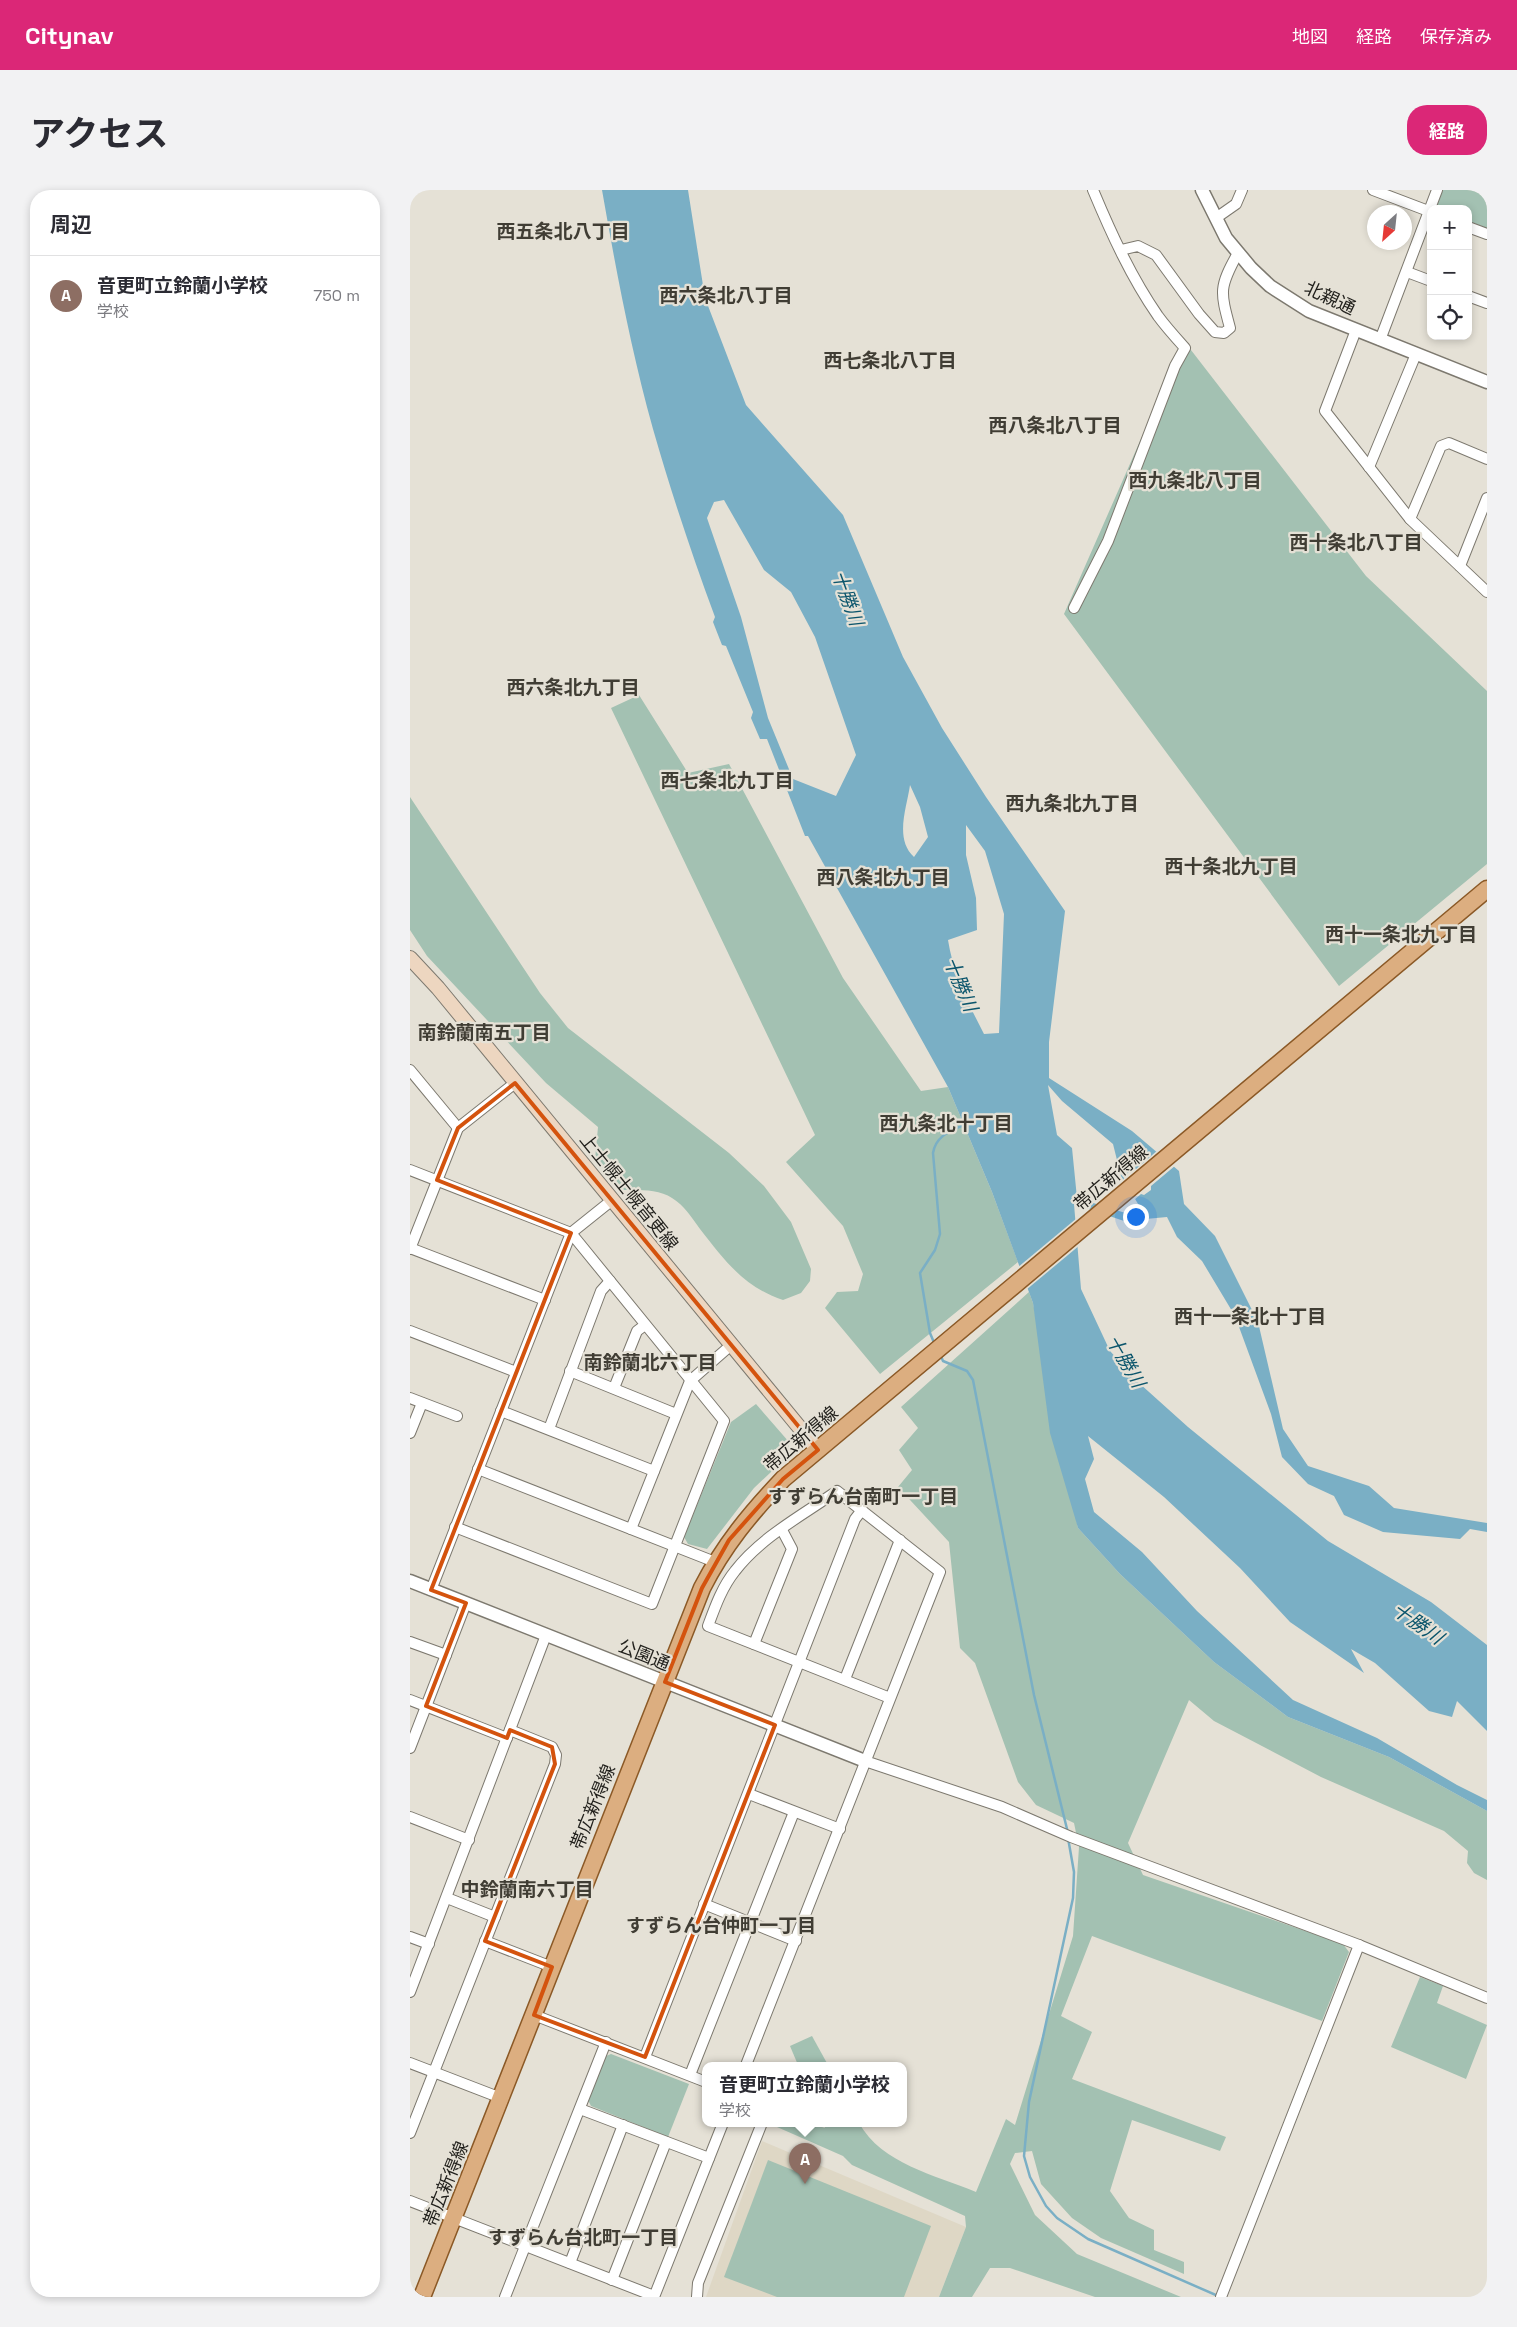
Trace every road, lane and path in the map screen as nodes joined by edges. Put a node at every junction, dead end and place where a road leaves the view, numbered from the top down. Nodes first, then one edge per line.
1 (1093, 190) edge
2 (1202, 190) edge
3 (1242, 190) edge
4 (1374, 190) edge
5 (1437, 190) edge
6 (1432, 205) edge
7 (1427, 211) edge
8 (1216, 218) junction
9 (1427, 220) edge
10 (1472, 228) edge
11 (1487, 234) edge
12 (1121, 250) junction
13 (1238, 253) junction
14 (1407, 272) junction
15 (1427, 280) edge
16 (1472, 297) edge
17 (1487, 303) edge
18 (1356, 330) junction
19 (1380, 340) junction
20 (1416, 354) junction
21 (1487, 382) edge
22 (1487, 459) edge
23 (1369, 467) junction
24 (1487, 498) edge
25 (1410, 519) junction
26 (1460, 566) junction
27 (1487, 592) edge
28 (1074, 608) dead end
29 (1487, 889) edge
30 (410, 958) edge
31 (411, 1073) edge
32 (515, 1083) junction
33 (458, 1128) junction
34 (410, 1170) edge
35 (437, 1180) junction
36 (611, 1201) junction
37 (571, 1233) junction
38 (410, 1249) edge
39 (610, 1281) junction
40 (545, 1300) junction
41 (645, 1325) junction
42 (410, 1331) edge
43 (730, 1346) junction
44 (570, 1371) junction
45 (516, 1372) junction
46 (690, 1381) junction
47 (614, 1388) junction
48 (410, 1398) edge
49 (422, 1403) junction
50 (501, 1411) junction
51 (676, 1414) junction
52 (457, 1416) dead end
53 (548, 1430) junction
54 (410, 1433) edge
55 (818, 1450) junction
56 (478, 1469) junction
57 (654, 1471) junction
58 (862, 1510) junction
59 (455, 1526) junction
60 (632, 1529) junction
61 (782, 1530) junction
62 (900, 1540) junction
63 (676, 1546) junction
64 (715, 1562) junction
65 (410, 1581) edge
66 (431, 1590) junction
67 (466, 1604) junction
68 (546, 1635) junction
69 (410, 1642) edge
70 (754, 1644) junction
71 (446, 1655) junction
72 (800, 1661) junction
73 (845, 1679) junction
74 (665, 1682) junction
75 (890, 1698) junction
76 (410, 1700) edge
77 (426, 1706) junction
78 (775, 1725) junction
79 (508, 1734) junction
80 (410, 1748) edge
81 (866, 1761) junction
82 (749, 1794) junction
83 (794, 1812) junction
84 (410, 1817) edge
85 (840, 1829) junction
86 (469, 1840) junction
87 (447, 1898) junction
88 (704, 1904) junction
89 (495, 1917) junction
90 (751, 1923) junction
91 (410, 1937) edge
92 (486, 1941) junction
93 (796, 1941) junction
94 (429, 1944) junction
95 (1360, 1944) junction
96 (552, 1967) junction
97 (410, 1992) edge
98 (1487, 1998) edge
99 (534, 2015) junction
100 (606, 2042) junction
101 (645, 2057) junction
102 (747, 2062) edge
103 (410, 2063) edge
104 (433, 2072) junction
105 (690, 2075) junction
106 (702, 2080) edge
107 (501, 2098) junction
108 (580, 2109) junction
109 (623, 2125) junction
110 (721, 2127) edge
111 (760, 2127) edge
112 (410, 2133) edge
113 (666, 2142) junction
114 (709, 2158) junction
115 (410, 2201) edge
116 (454, 2218) junction
117 (526, 2246) junction
118 (570, 2263) junction
119 (612, 2280) junction
120 (1222, 2294) edge
121 (422, 2297) edge
122 (505, 2297) edge
123 (654, 2297) edge
124 (697, 2297) edge

1 - 12 street
2 - 8 street, 北親通
3 - 8 street
4 - 7 street
5 - 6 street
8 - 13 street, 北親通
9 - 14 street
10 - 11 street
12 - 13 street
12 - 28 street
13 - 18 street, 北親通
14 - 15 street
14 - 19 street
16 - 17 street
18 - 19 street, 北親通
18 - 23 street
19 - 20 street, 北親通
20 - 21 street, 北親通
20 - 23 street
22 - 25 street
23 - 25 street
24 - 26 street
25 - 26 street
26 - 27 street
29 - 55 main road, 帯広新得線
30 - 32 main road, 上士幌士幌音更線
31 - 33 street
32 - 33 street
32 - 36 main road, 上士幌士幌音更線
33 - 35 street
34 - 35 street
35 - 37 street
35 - 38 street
36 - 37 street
36 - 43 main road, 上士幌士幌音更線
37 - 39 street
37 - 40 street
38 - 40 street
39 - 41 street
39 - 44 street
40 - 45 street
41 - 46 street
41 - 47 street
42 - 45 street
43 - 46 street
43 - 55 main road, 上士幌士幌音更線
44 - 47 street
44 - 53 street
45 - 50 street
46 - 51 street
46 - 63 street
47 - 51 street
48 - 49 street
49 - 52 street
49 - 54 street
50 - 53 street
50 - 56 street
51 - 57 street
53 - 57 street
55 - 64 main road, 帯広新得線
56 - 59 street
56 - 60 street
57 - 60 street
58 - 61 street
58 - 62 street
58 - 72 street
59 - 63 street
59 - 66 street
60 - 63 street
61 - 70 street
61 - 70 street
62 - 73 street
62 - 75 street
63 - 64 street
64 - 74 main road, 帯広新得線
65 - 66 street, 公園通
66 - 67 street, 公園通
67 - 68 street, 公園通
67 - 71 street
68 - 74 street, 公園通
68 - 79 street
69 - 71 street
70 - 72 street
71 - 77 street
72 - 73 street
72 - 78 street
73 - 75 street
74 - 78 street, 公園通
74 - 96 main road, 帯広新得線
75 - 81 street
76 - 77 street
77 - 79 street
77 - 80 street
78 - 81 street, 公園通
78 - 82 street
79 - 86 street
79 - 89 street
81 - 85 street
81 - 95 street
82 - 83 street
82 - 88 street
83 - 85 street
83 - 90 street
84 - 86 street
85 - 93 street
86 - 87 street
87 - 89 street
87 - 94 street
88 - 90 street
88 - 101 street
89 - 92 street
90 - 93 street
90 - 105 street
91 - 94 street
92 - 96 street
92 - 104 street
93 - 102 street
94 - 97 street
95 - 98 street
95 - 120 street
96 - 99 main road, 帯広新得線
99 - 100 street
99 - 107 main road, 帯広新得線
100 - 101 street
100 - 108 street
101 - 105 street
103 - 104 street
104 - 107 street
104 - 112 street
105 - 106 street
107 - 116 main road, 帯広新得線
108 - 109 street
108 - 117 street
109 - 113 street
109 - 118 street
110 - 114 street
111 - 124 street
113 - 114 street
113 - 119 street
114 - 123 street
115 - 116 street
116 - 117 street
116 - 121 main road, 帯広新得線
117 - 118 street
117 - 122 street
118 - 119 street
119 - 123 street

